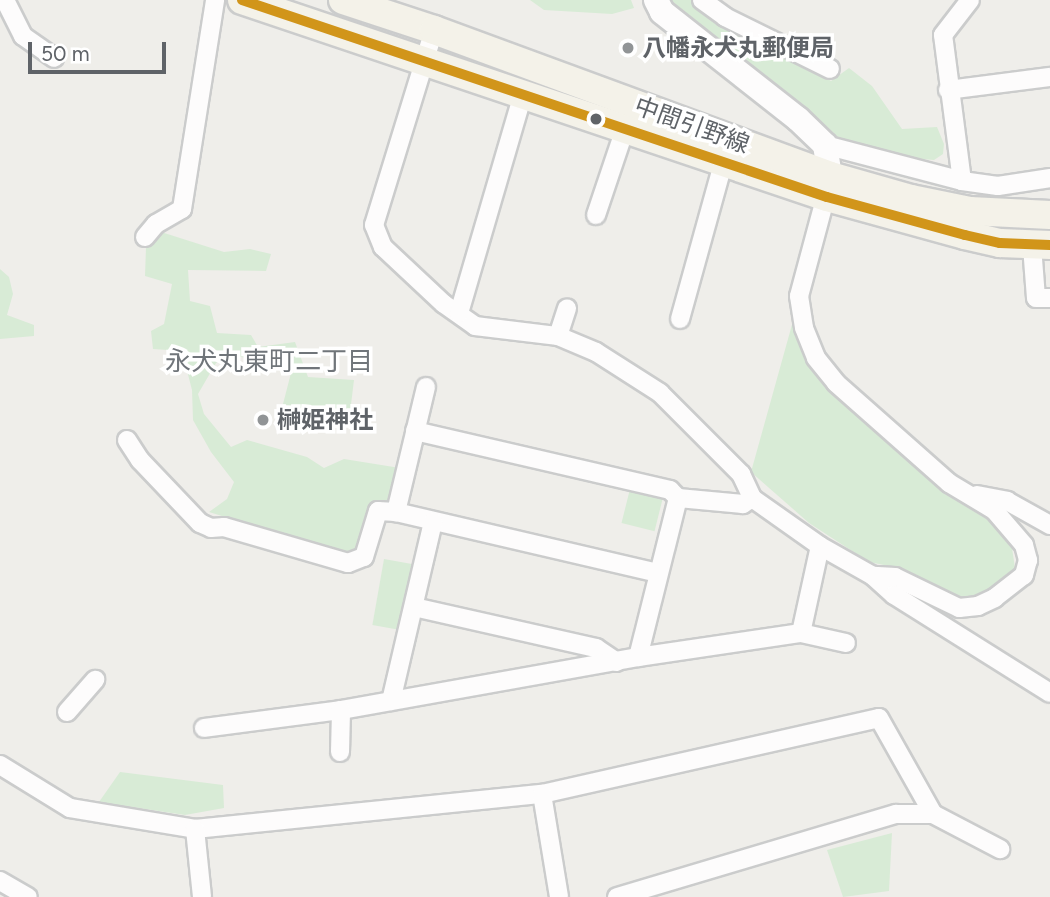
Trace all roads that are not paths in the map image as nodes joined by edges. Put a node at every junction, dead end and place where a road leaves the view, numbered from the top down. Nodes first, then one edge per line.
1 (215, 0) edge
2 (242, 0) edge
3 (342, 0) edge
4 (656, 0) edge
5 (702, 0) edge
6 (970, 0) edge
7 (5, 12) edge
8 (434, 30) junction
9 (54, 58) dead end
10 (424, 59) junction
11 (830, 68) dead end
12 (1050, 77) edge
13 (948, 90) junction
14 (523, 94) junction
15 (625, 129) junction
16 (825, 145) junction
17 (723, 164) junction
18 (1050, 178) edge
19 (962, 181) junction
20 (829, 187) junction
21 (596, 215) dead end
22 (1050, 215) edge
23 (145, 237) dead end
24 (1041, 246) edge
25 (1050, 298) edge
26 (567, 308) dead end
27 (458, 313) junction
28 (680, 319) dead end
29 (558, 336) junction
30 (426, 387) dead end
31 (415, 431) junction
32 (127, 440) dead end
33 (963, 492) junction
34 (678, 498) junction
35 (752, 498) junction
36 (396, 512) junction
37 (433, 522) junction
38 (1050, 525) edge
39 (820, 545) junction
40 (658, 573) junction
41 (873, 576) junction
42 (414, 607) junction
43 (802, 634) junction
44 (846, 643) dead end
45 (638, 657) junction
46 (617, 662) junction
47 (96, 680) dead end
48 (1050, 693) edge
49 (391, 701) junction
50 (341, 710) junction
51 (67, 712) dead end
52 (204, 729) dead end
53 (340, 752) dead end
54 (0, 765) edge
55 (542, 794) junction
56 (933, 814) junction
57 (195, 829) junction
58 (1000, 849) dead end
59 (0, 881) edge
60 (664, 891) edge
61 (28, 897) edge
62 (202, 897) edge
63 (559, 897) edge
64 (617, 897) edge

1 - 23 street
2 - 10 main road, 中間引野線
3 - 8 main road, 中間引野線
4 - 16 street
5 - 11 street
6 - 13 street
7 - 9 street
8 - 10 street
8 - 20 main road, 中間引野線
10 - 14 main road, 中間引野線
10 - 27 street
12 - 13 street
13 - 19 street
14 - 15 main road, 中間引野線
14 - 27 street
15 - 17 main road, 中間引野線
15 - 21 street
16 - 19 street
16 - 20 street
17 - 20 main road, 中間引野線
17 - 28 street
18 - 19 street
20 - 22 main road, 中間引野線
20 - 24 main road, 中間引野線
20 - 33 street
24 - 25 street
26 - 29 street
27 - 29 street
29 - 35 street
30 - 31 street
31 - 34 street
31 - 36 street
32 - 36 street
33 - 38 street
33 - 41 street
34 - 35 street
34 - 40 street
35 - 39 street
36 - 37 street
37 - 40 street
37 - 42 street
39 - 41 street
39 - 43 street
40 - 45 street
41 - 48 street
42 - 46 street
42 - 49 street
43 - 44 street
43 - 45 street
45 - 46 street
46 - 49 street
47 - 51 street
49 - 50 street
50 - 52 street
50 - 53 street
54 - 57 street
55 - 56 street
55 - 57 street
55 - 63 street
56 - 58 street
56 - 60 street
57 - 62 street
59 - 61 street
60 - 64 street

